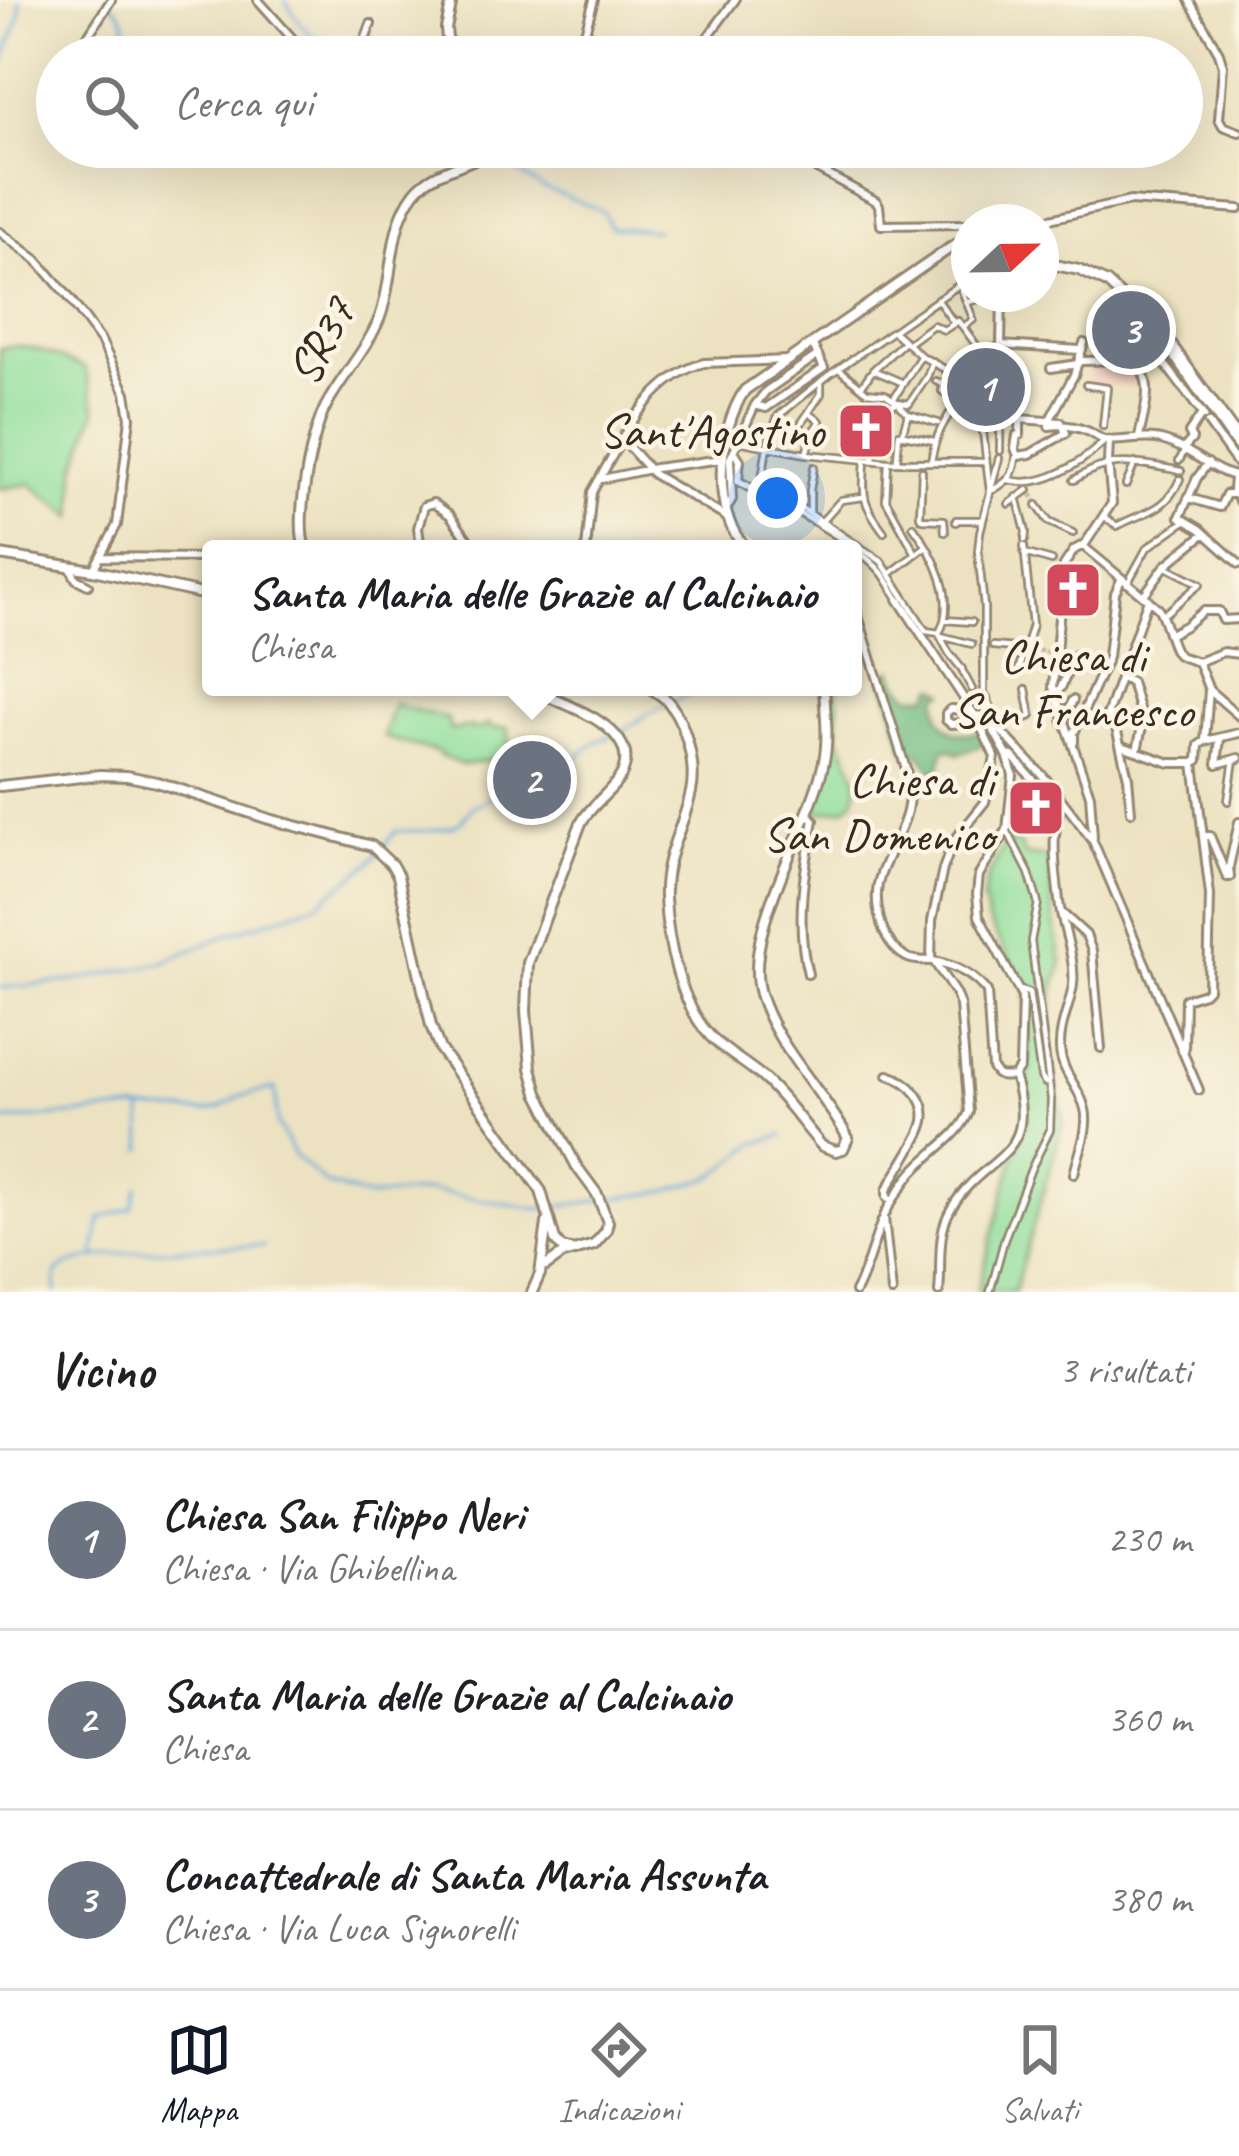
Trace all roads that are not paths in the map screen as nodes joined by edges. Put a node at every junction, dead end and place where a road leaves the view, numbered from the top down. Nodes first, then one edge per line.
1 (111, 0) edge
2 (258, 0) edge
3 (452, 0) edge
4 (594, 0) edge
5 (735, 0) edge
6 (1190, 0) edge
7 (371, 24) dead end
8 (88, 36) edge
9 (290, 36) edge
10 (366, 36) edge
11 (446, 36) edge
12 (584, 36) edge
13 (711, 36) edge
14 (1239, 132) edge
15 (454, 168) edge
16 (815, 168) edge
17 (1239, 209) edge
18 (1059, 217) edge
19 (951, 224) edge
20 (0, 232) edge
21 (951, 247) edge
22 (1059, 266) edge
23 (951, 289) edge
24 (937, 299) junction
25 (971, 312) edge
26 (1002, 312) edge
27 (954, 323) junction
28 (963, 328) junction
29 (890, 334) junction
30 (906, 343) junction
31 (812, 344) junction
32 (1001, 345) junction
33 (1155, 351) junction
34 (982, 353) junction
35 (818, 355) junction
36 (921, 356) junction
37 (788, 360) junction
38 (1131, 360) junction
39 (933, 361) junction
40 (1078, 362) junction
41 (1052, 368) dead end
42 (840, 370) junction
43 (873, 370) junction
44 (931, 379) junction
45 (821, 382) junction
46 (968, 382) junction
47 (903, 383) junction
48 (1086, 385) dead end
49 (862, 386) junction
50 (878, 399) dead end
51 (896, 400) junction
52 (956, 400) junction
53 (755, 405) junction
54 (808, 412) junction
55 (880, 413) junction
56 (908, 414) junction
57 (1205, 418) junction
58 (776, 422) junction
59 (1049, 422) junction
60 (941, 424) junction
61 (1061, 424) junction
62 (1103, 426) dead end
63 (902, 435) junction
64 (1139, 437) junction
65 (1105, 438) junction
66 (1239, 439) edge
67 (622, 440) junction
68 (934, 441) junction
69 (738, 442) junction
70 (767, 447) junction
71 (1184, 449) junction
72 (1239, 450) edge
73 (734, 451) junction
74 (1017, 452) junction
75 (806, 454) junction
76 (722, 459) junction
77 (869, 460) junction
78 (1179, 460) dead end
79 (893, 462) junction
80 (931, 462) junction
81 (986, 462) junction
82 (1108, 463) junction
83 (1135, 463) junction
84 (1208, 463) junction
85 (1236, 464) edge
86 (921, 466) junction
87 (814, 467) dead end
88 (647, 469) junction
89 (1181, 471) dead end
90 (1224, 473) junction
91 (1236, 477) edge
92 (1180, 479) dead end
93 (598, 480) junction
94 (1074, 480) dead end
95 (1009, 481) junction
96 (1126, 485) dead end
97 (1028, 489) junction
98 (990, 493) junction
99 (863, 497) junction
100 (1017, 497) junction
101 (1189, 498) junction
102 (1237, 498) edge
103 (772, 499) joint
104 (1009, 504) dead end
105 (1036, 505) tunnel mouth
106 (810, 513) junction
107 (728, 514) junction
108 (1104, 517) junction
109 (983, 520) junction
110 (822, 521) junction
111 (1185, 521) junction
112 (956, 522) dead end
113 (913, 526) dead end
114 (884, 532) dead end
115 (945, 532) dead end
116 (1073, 533) dead end
117 (1205, 533) junction
118 (303, 540) edge
119 (420, 540) edge
120 (468, 540) edge
121 (587, 540) edge
122 (739, 540) edge
123 (837, 540) edge
124 (850, 540) edge
125 (1083, 543) junction
126 (926, 544) junction
127 (1025, 546) junction
128 (862, 548) edge
129 (916, 554) junction
130 (0, 555) edge
131 (100, 557) junction
132 (202, 558) edge
133 (862, 558) edge
134 (1052, 560) dead end
135 (1239, 564) edge
136 (70, 566) junction
137 (1165, 566) junction
138 (93, 570) junction
139 (892, 573) junction
140 (1124, 582) junction
141 (88, 585) dead end
142 (202, 594) edge
143 (1146, 597) junction
144 (898, 599) joint
145 (1163, 615) junction
146 (945, 620) junction
147 (1239, 620) edge
148 (972, 622) dead end
149 (862, 629) edge
150 (940, 634) junction
151 (1170, 634) junction
152 (972, 644) dead end
153 (994, 646) dead end
154 (1025, 649) junction
155 (1239, 654) edge
156 (1075, 656) dead end
157 (1198, 662) junction
158 (1018, 671) dead end
159 (1120, 678) junction
160 (972, 689) dead end
161 (1027, 689) dead end
162 (1209, 690) junction
163 (983, 691) junction
164 (1054, 694) junction
165 (543, 696) edge
166 (663, 696) edge
167 (824, 696) edge
168 (1073, 700) dead end
169 (1084, 716) junction
170 (1239, 716) edge
171 (987, 717) junction
172 (1106, 718) junction
173 (1063, 722) junction
174 (979, 723) junction
175 (997, 725) junction
176 (1239, 733) edge
177 (1220, 739) junction
178 (1205, 741) junction
179 (1074, 746) junction
180 (1122, 746) junction
181 (1137, 751) junction
182 (1007, 755) junction
183 (1236, 758) edge
184 (1194, 763) junction
185 (0, 786) edge
186 (1228, 801) dead end
187 (1131, 812) dead end
188 (808, 814) junction
189 (1239, 822) edge
190 (1007, 830) junction
191 (1203, 836) junction
192 (1093, 841) junction
193 (1061, 912) junction
194 (933, 962) junction
195 (808, 974) dead end
196 (1019, 990) junction
197 (1100, 1048) dead end
198 (1184, 1054) junction
199 (889, 1075) dead end
200 (1014, 1076) junction
201 (1049, 1083) junction
202 (1199, 1090) dead end
203 (1073, 1174) dead end
204 (891, 1201) junction
205 (548, 1213) junction
206 (884, 1216) junction
207 (558, 1244) junction
208 (575, 1251) junction
209 (542, 1268) junction
210 (532, 1292) edge
211 (855, 1292) edge
212 (892, 1292) edge
213 (939, 1292) edge
214 (990, 1292) edge

1 - 8 street
2 - 9 street
3 - 11 main road
4 - 12 street
5 - 13 street
6 - 14 street
7 - 10 street
15 - 118 main road, SR37
16 - 19 street
17 - 18 street
20 - 131 street
21 - 31 main road
22 - 66 main road
23 - 24 street
24 - 27 street
24 - 29 street
25 - 28 street
26 - 32 street
27 - 28 street
27 - 30 street
28 - 34 street
29 - 30 street
29 - 42 street
30 - 36 street
30 - 43 street
31 - 35 street
31 - 37 main road
32 - 34 street
32 - 40 street
32 - 98 street
33 - 38 street
33 - 57 street
33 - 72 street
34 - 46 street
35 - 53 street
35 - 53 street
36 - 39 street
36 - 47 street
37 - 67 street
37 - 76 main road
38 - 40 street
38 - 64 street
39 - 44 street
39 - 46 street
40 - 41 street
40 - 59 street
42 - 45 street
42 - 49 street
43 - 47 street
43 - 49 street
44 - 51 street
44 - 52 street
45 - 54 street
45 - 58 street
46 - 52 street
46 - 81 street
47 - 51 street
48 - 62 street
49 - 51 street
50 - 55 street
51 - 55 street
51 - 56 street
52 - 60 street
53 - 69 street
54 - 58 street
54 - 75 street
55 - 77 street
56 - 60 street
56 - 63 street
57 - 71 street
57 - 85 street
58 - 70 street
59 - 61 street
59 - 74 street
60 - 68 street
61 - 65 street
61 - 74 street
63 - 68 street
63 - 79 street
64 - 65 street
64 - 71 street
65 - 82 street
65 - 97 street
67 - 88 street
67 - 93 street
68 - 80 street
69 - 70 street
69 - 73 street
70 - 75 street
70 - 106 street
71 - 78 street
71 - 84 street
73 - 103 street
73 - 107 street
74 - 95 street
75 - 77 street
76 - 88 street
76 - 107 main road
77 - 79 street
77 - 99 street
79 - 86 street
79 - 129 street
80 - 81 street
80 - 86 street
81 - 98 street
82 - 83 street
82 - 94 street
82 - 108 street
83 - 89 street
83 - 96 street
84 - 90 street
84 - 101 street
85 - 90 street
86 - 115 street
87 - 106 street
88 - 93 street
88 - 107 street
90 - 91 street
91 - 102 street
92 - 108 street
93 - 121 street
95 - 97 street
95 - 98 street
97 - 100 street
98 - 109 street
99 - 110 street
99 - 114 street
100 - 104 street
100 - 127 street
101 - 102 street
101 - 111 street
103 - 123 street
105 - 116 street
106 - 110 street
107 - 122 main road
108 - 125 street
109 - 112 street
109 - 163 street
110 - 124 street
111 - 117 street
111 - 140 street
113 - 126 street
117 - 135 street
117 - 137 street
119 - 120 street
125 - 140 street
125 - 164 street
126 - 129 street
126 - 146 street
127 - 134 street
127 - 154 street
128 - 139 street
129 - 139 street
130 - 136 main road
131 - 132 street
131 - 138 street
133 - 144 street
136 - 138 main road
136 - 141 street
137 - 143 street
137 - 145 street
138 - 142 main road
139 - 150 street
140 - 143 street
140 - 169 street
143 - 145 street
143 - 159 street
144 - 174 street
145 - 151 street
146 - 148 street
146 - 150 street
147 - 151 street
149 - 194 street
150 - 152 street
150 - 160 street
151 - 157 street
153 - 154 street
154 - 158 street
155 - 157 street
156 - 164 street
157 - 162 street
159 - 172 street
159 - 181 street
161 - 175 street
162 - 170 street
162 - 178 street
163 - 171 street
163 - 175 street
164 - 173 street
165 - 208 main road
166 - 188 main road
167 - 188 main road
168 - 173 street
169 - 172 street
169 - 179 street
171 - 174 street
171 - 182 street
172 - 180 street
173 - 179 street
174 - 194 street
175 - 192 street
176 - 177 street
177 - 178 street
177 - 183 street
178 - 184 street
179 - 192 street
180 - 181 street
180 - 187 street
181 - 184 street
182 - 190 street
182 - 193 street
183 - 186 street
184 - 191 street
185 - 205 main road
188 - 195 street
189 - 191 street
190 - 196 street
190 - 201 street
191 - 198 street
192 - 198 street
193 - 197 street
193 - 203 street
194 - 200 street
194 - 204 street
196 - 200 street
196 - 201 street
198 - 202 street
199 - 204 street
200 - 213 street
201 - 214 street
204 - 206 street
205 - 207 main road
205 - 209 main road
206 - 211 street
206 - 212 street
207 - 208 main road
207 - 209 main road
208 - 209 main road
209 - 210 main road

